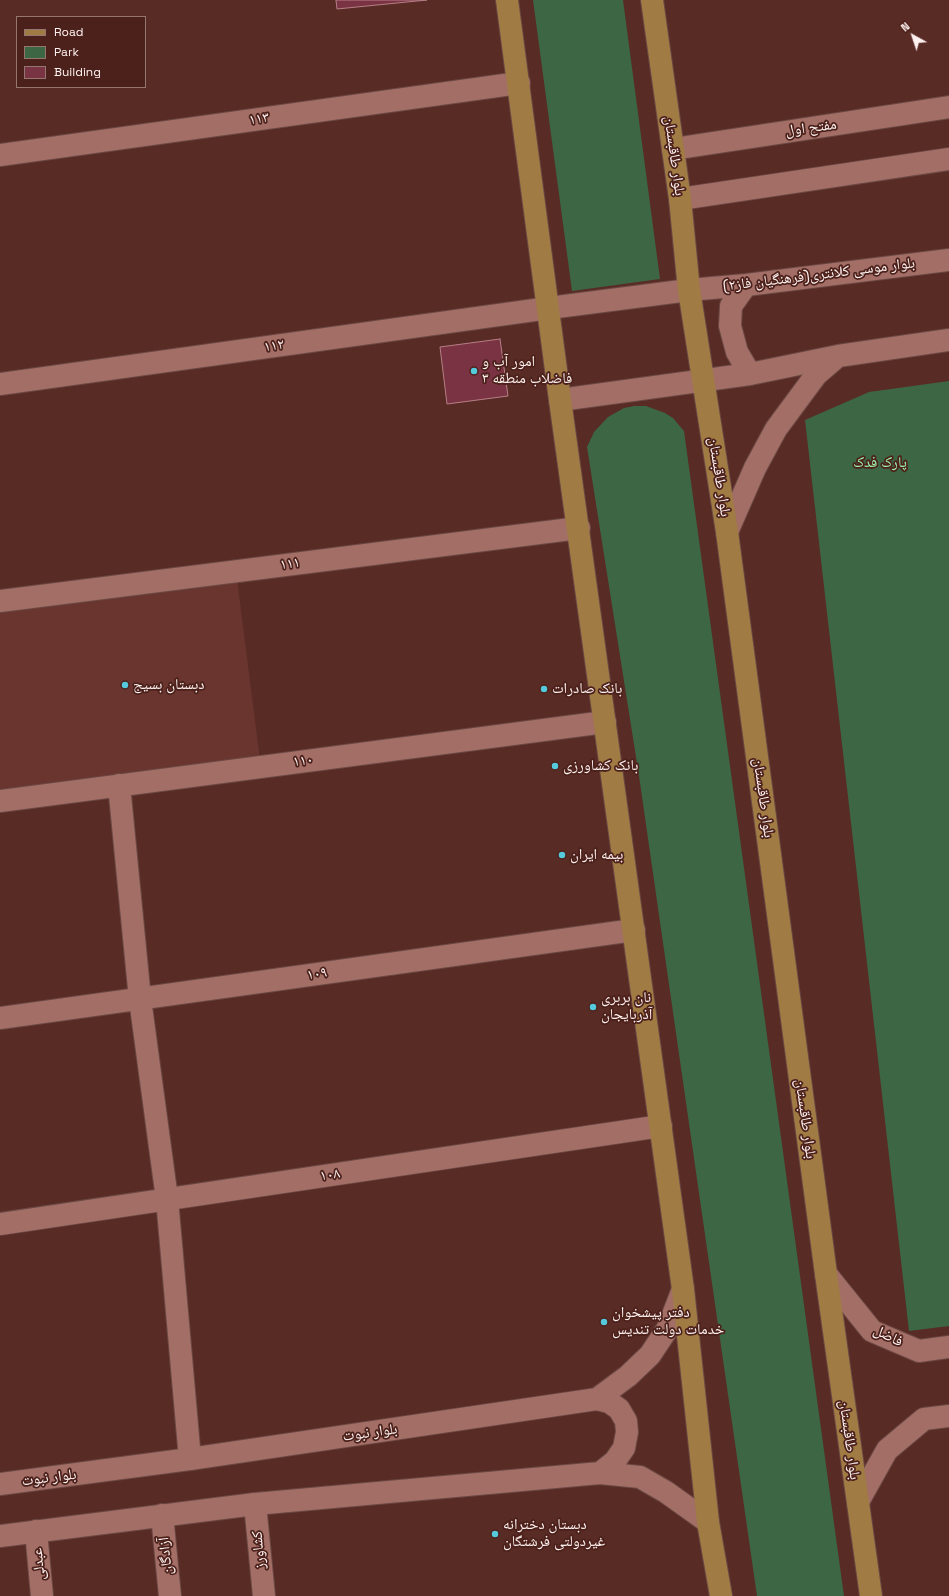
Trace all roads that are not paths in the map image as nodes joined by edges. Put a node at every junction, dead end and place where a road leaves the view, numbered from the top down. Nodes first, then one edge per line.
1 (507, 0) edge
2 (652, 0) edge
3 (518, 83) junction
4 (949, 108) edge
5 (673, 149) junction
6 (0, 156) edge
7 (949, 159) edge
8 (680, 199) junction
9 (949, 260) edge
10 (746, 285) junction
11 (689, 290) junction
12 (549, 308) junction
13 (949, 340) edge
14 (838, 356) junction
15 (750, 374) junction
16 (704, 380) junction
17 (0, 384) edge
18 (560, 400) junction
19 (579, 528) junction
20 (727, 532) junction
21 (0, 601) edge
22 (605, 722) junction
23 (119, 785) junction
24 (0, 801) edge
25 (634, 930) junction
26 (140, 999) junction
27 (0, 1018) edge
28 (661, 1126) junction
29 (167, 1199) junction
30 (0, 1224) edge
31 (826, 1274) junction
32 (683, 1289) junction
33 (949, 1347) edge
34 (597, 1399) junction
35 (949, 1416) edge
36 (190, 1460) junction
37 (600, 1474) junction
38 (0, 1484) edge
39 (858, 1502) junction
40 (255, 1504) junction
41 (162, 1515) junction
42 (708, 1522) junction
43 (36, 1531) junction
44 (0, 1536) edge
45 (42, 1596) edge
46 (170, 1596) edge
47 (264, 1596) edge
48 (721, 1596) edge
49 (871, 1596) edge

1 - 3 main road
2 - 5 main road, بلوار طاقبستان
3 - 6 street, ۱۱۳
3 - 12 main road
4 - 5 street, مفتح اول
5 - 8 main road, بلوار طاقبستان
7 - 8 street
8 - 11 main road, بلوار طاقبستان
9 - 10 street, بلوار موسی کلانتری(فرهنگیان فاز۲)
10 - 11 street, بلوار موسی کلانتری(فرهنگیان فاز۲)
10 - 15 street
11 - 12 street, بلوار موسی کلانتری(فرهنگیان فاز۲)
11 - 16 main road, بلوار طاقبستان
12 - 17 street, ۱۱۲
12 - 18 main road
13 - 14 street
14 - 15 street
14 - 20 street
15 - 16 street
16 - 18 street
16 - 20 main road, بلوار طاقبستان
18 - 19 main road
19 - 21 street, ۱۱۱
19 - 22 main road
20 - 31 main road, بلوار طاقبستان
22 - 23 street, ۱۱۰
22 - 25 main road
23 - 24 street, ۱۱۰
23 - 26 street
25 - 26 street, ۱۰۹
25 - 28 main road
26 - 27 street, ۱۰۹
26 - 29 street
28 - 29 street, ۱۰۸
28 - 32 main road
29 - 30 street, ۱۰۸
29 - 36 street
31 - 33 street, فاضل
31 - 39 main road, بلوار طاقبستان
32 - 34 street, بلوار نبوت
32 - 42 main road
34 - 36 street, بلوار نبوت
34 - 37 street
35 - 39 street
36 - 38 street, بلوار نبوت
37 - 40 street
37 - 42 street
39 - 49 main road, بلوار طاقبستان
40 - 41 street
40 - 47 street, کشاورز
41 - 43 street
41 - 46 street, آزادگان
42 - 48 main road
43 - 44 street
43 - 45 street, عبدلی

